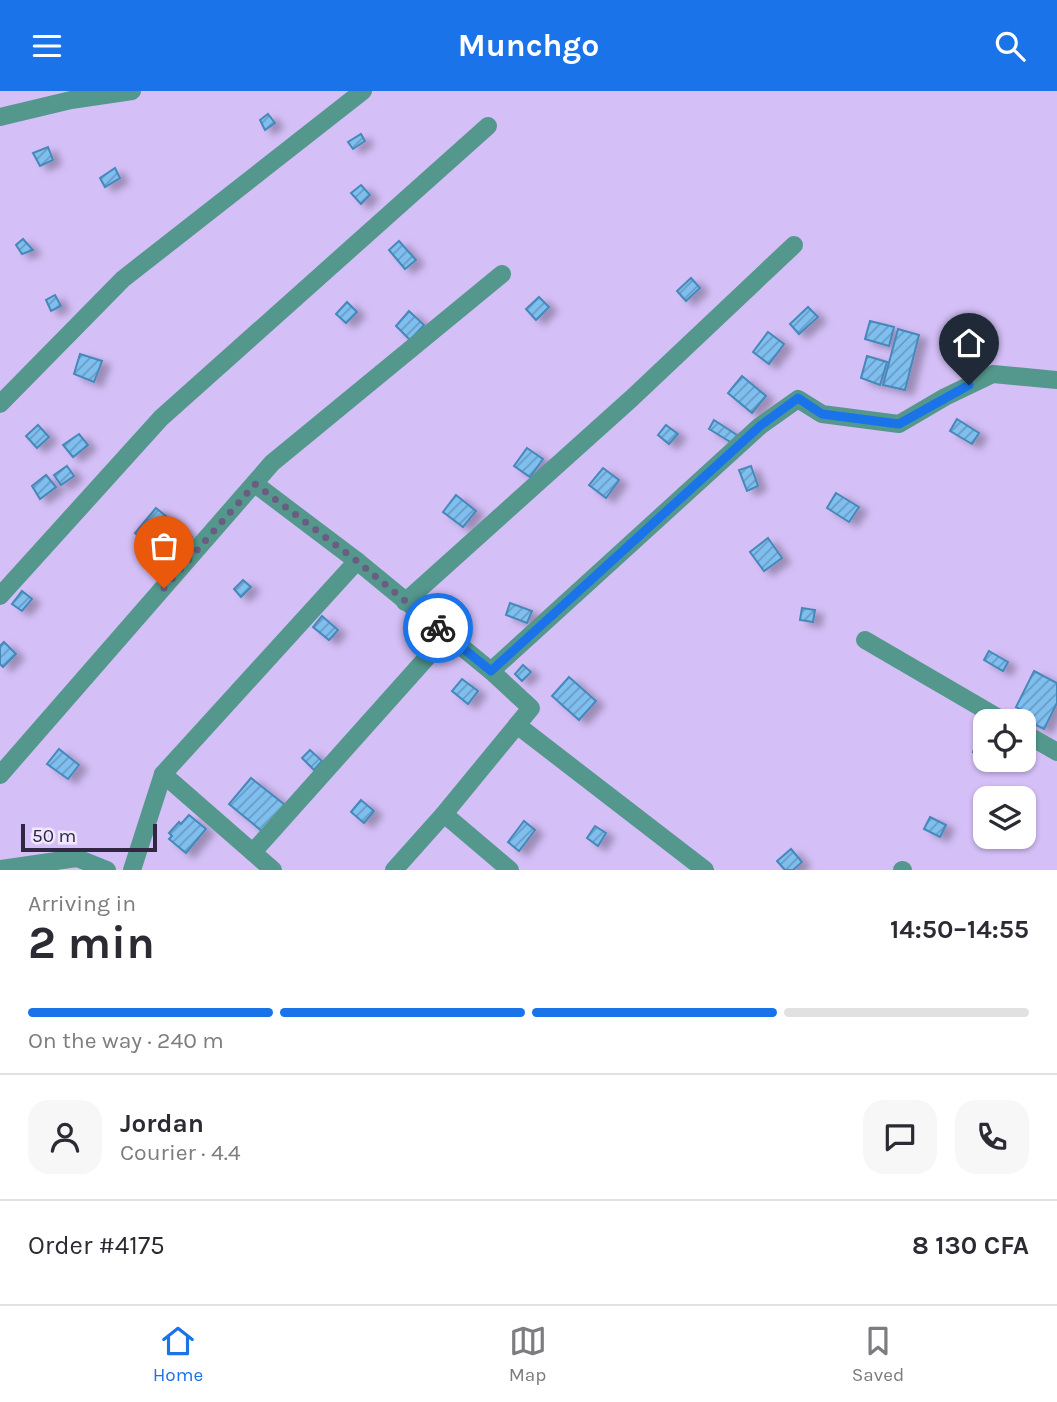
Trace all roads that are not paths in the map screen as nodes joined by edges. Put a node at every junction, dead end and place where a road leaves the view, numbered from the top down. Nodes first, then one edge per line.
1 (132, 91) edge
2 (363, 91) edge
3 (0, 117) edge
4 (488, 126) dead end
5 (794, 245) dead end
6 (502, 274) dead end
7 (1057, 380) edge
8 (0, 404) edge
9 (255, 484) junction
10 (357, 561) junction
11 (0, 596) edge
12 (405, 602) junction
13 (447, 635) junction
14 (865, 639) dead end
15 (491, 671) junction
16 (984, 709) edge
17 (517, 725) junction
18 (1036, 740) edge
19 (1057, 752) edge
20 (163, 774) junction
21 (0, 775) edge
22 (444, 814) junction
23 (253, 852) junction
24 (3, 869) edge
25 (107, 870) edge
26 (132, 870) edge
27 (274, 870) edge
28 (394, 870) edge
29 (510, 870) edge
30 (705, 870) edge

1 - 3 street
2 - 8 street
4 - 11 street
5 - 12 street
6 - 9 street
7 - 15 street
9 - 10 street
9 - 21 street
10 - 12 street
10 - 20 street
12 - 13 street
13 - 15 street
13 - 23 street
14 - 16 street
15 - 17 street
17 - 22 street
17 - 30 street
18 - 19 street
20 - 23 street
20 - 26 street
22 - 28 street
22 - 29 street
23 - 27 street
24 - 25 street

